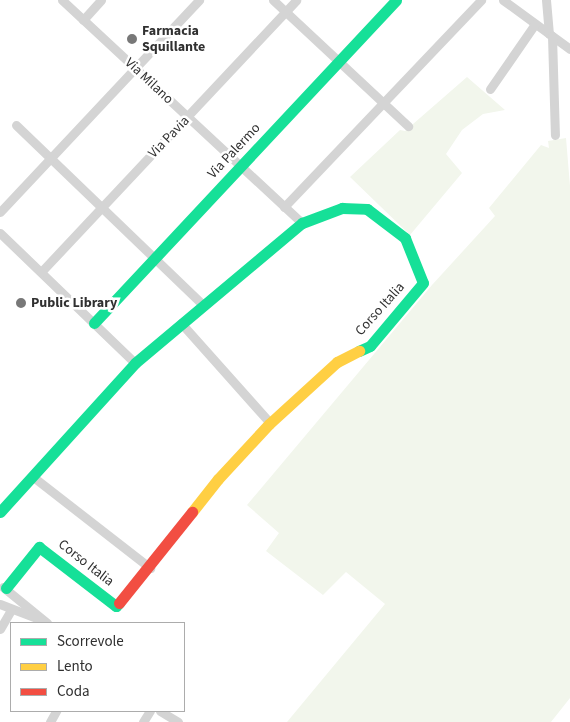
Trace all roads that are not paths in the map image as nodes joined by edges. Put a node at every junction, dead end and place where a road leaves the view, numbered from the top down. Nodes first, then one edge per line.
1 (62, 0) edge
2 (101, 0) edge
3 (199, 0) edge
4 (273, 0) edge
5 (296, 0) edge
6 (396, 0) edge
7 (481, 0) edge
8 (503, 0) edge
9 (546, 0) edge
10 (285, 12) junction
11 (83, 20) junction
12 (535, 24) junction
13 (551, 35) junction
14 (570, 49) edge
15 (339, 62) junction
16 (136, 69) junction
17 (490, 89) dead end
18 (384, 104) junction
19 (187, 118) junction
20 (16, 125) dead end
21 (408, 126) dead end
22 (555, 135) dead end
23 (51, 158) junction
24 (239, 167) junction
25 (102, 207) junction
26 (284, 207) junction
27 (0, 212) edge
28 (302, 223) junction
29 (0, 234) edge
30 (154, 258) junction
31 (41, 272) junction
32 (202, 305) junction
33 (94, 323) junction
34 (181, 323) junction
35 (135, 363) junction
36 (270, 422) junction
37 (32, 476) junction
38 (0, 512) edge
39 (150, 568) junction
40 (3, 587) edge
41 (0, 604) edge
42 (11, 610) junction
43 (45, 622) edge
44 (0, 629) edge
45 (162, 712) edge
46 (178, 722) edge

1 - 11 street, Via Milano
2 - 11 street
3 - 16 street
4 - 10 street
5 - 10 street, Via Pavia
6 - 15 street, Via Palermo
7 - 18 street
8 - 12 street
9 - 13 street
10 - 15 street
10 - 19 street, Via Pavia
11 - 16 street, Via Milano
12 - 13 street
12 - 17 street
13 - 14 street
13 - 22 street
15 - 18 street
15 - 24 street, Via Palermo
16 - 19 street, Via Milano
16 - 23 street
18 - 21 street
18 - 26 street
19 - 24 street, Via Milano
19 - 25 street, Via Pavia
20 - 23 street
23 - 25 street
23 - 27 street
24 - 26 street, Via Milano
24 - 30 street, Via Palermo
25 - 30 street
25 - 31 street, Via Pavia
26 - 28 street, Via Milano
28 - 32 street, Corso Italia
28 - 36 street, Corso Italia
29 - 31 street
30 - 32 street
30 - 33 street, Via Palermo
31 - 33 street
32 - 34 street, Corso Italia
33 - 35 street
34 - 35 street, Corso Italia
34 - 36 street
35 - 37 street, Corso Italia
36 - 39 street, Corso Italia
37 - 38 street, Corso Italia
37 - 39 street
39 - 40 street, Corso Italia
40 - 43 street
41 - 42 street
42 - 43 street
42 - 44 street
45 - 46 street

